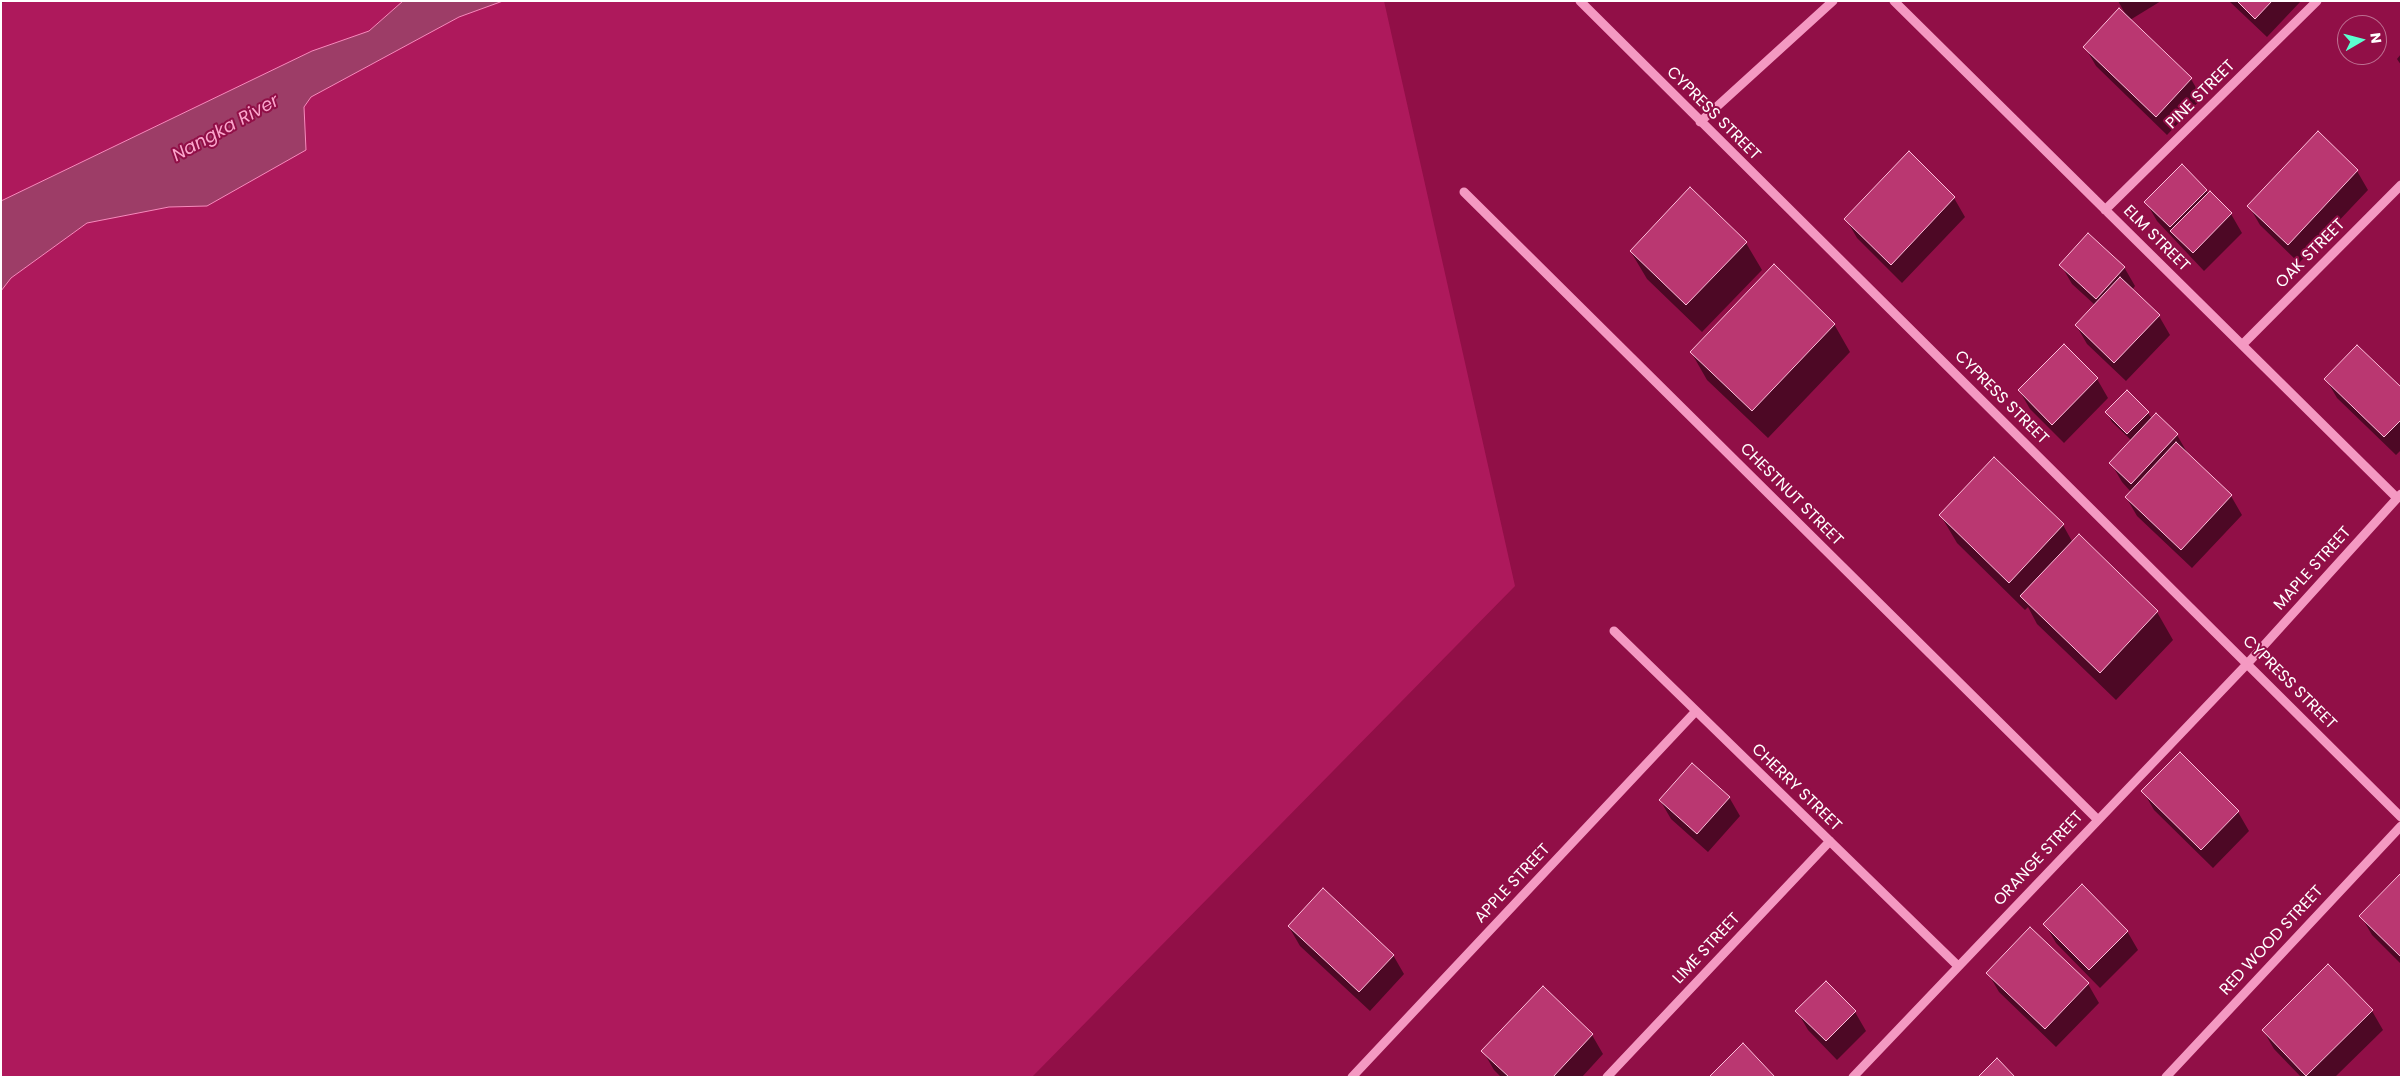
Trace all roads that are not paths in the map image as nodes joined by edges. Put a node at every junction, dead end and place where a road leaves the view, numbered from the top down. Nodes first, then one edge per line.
1 (1580, 1) edge
2 (1833, 1) edge
3 (1894, 1) edge
4 (2317, 1) edge
5 (1700, 122) junction
6 (2401, 185) edge
7 (1464, 192) dead end
8 (2105, 210) junction
9 (2242, 345) junction
10 (2399, 496) edge
11 (1614, 631) dead end
12 (2248, 663) junction
13 (1696, 711) junction
14 (2401, 817) edge
15 (2097, 819) junction
16 (2401, 826) edge
17 (1830, 842) junction
18 (1958, 966) junction
19 (1352, 1077) edge
20 (1607, 1077) edge
21 (1852, 1077) edge
22 (2166, 1077) edge

1 - 5 street, CYPRESS STREET
2 - 5 street
3 - 8 street, ELM STREET
4 - 8 street, PINE STREET
5 - 12 street, CYPRESS STREET
6 - 9 street, OAK STREET
7 - 15 street, CHESTNUT STREET
8 - 9 street, ELM STREET
9 - 10 street, ELM STREET
10 - 12 street, MAPLE STREET
11 - 13 street, CHERRY STREET
12 - 14 street, CYPRESS STREET
12 - 15 street, ORANGE STREET
13 - 17 street, CHERRY STREET
13 - 19 street, APPLE STREET
15 - 18 street, ORANGE STREET
16 - 22 street, RED WOOD STREET
17 - 18 street, CHERRY STREET
17 - 20 street, LIME STREET
18 - 21 street, ORANGE STREET

